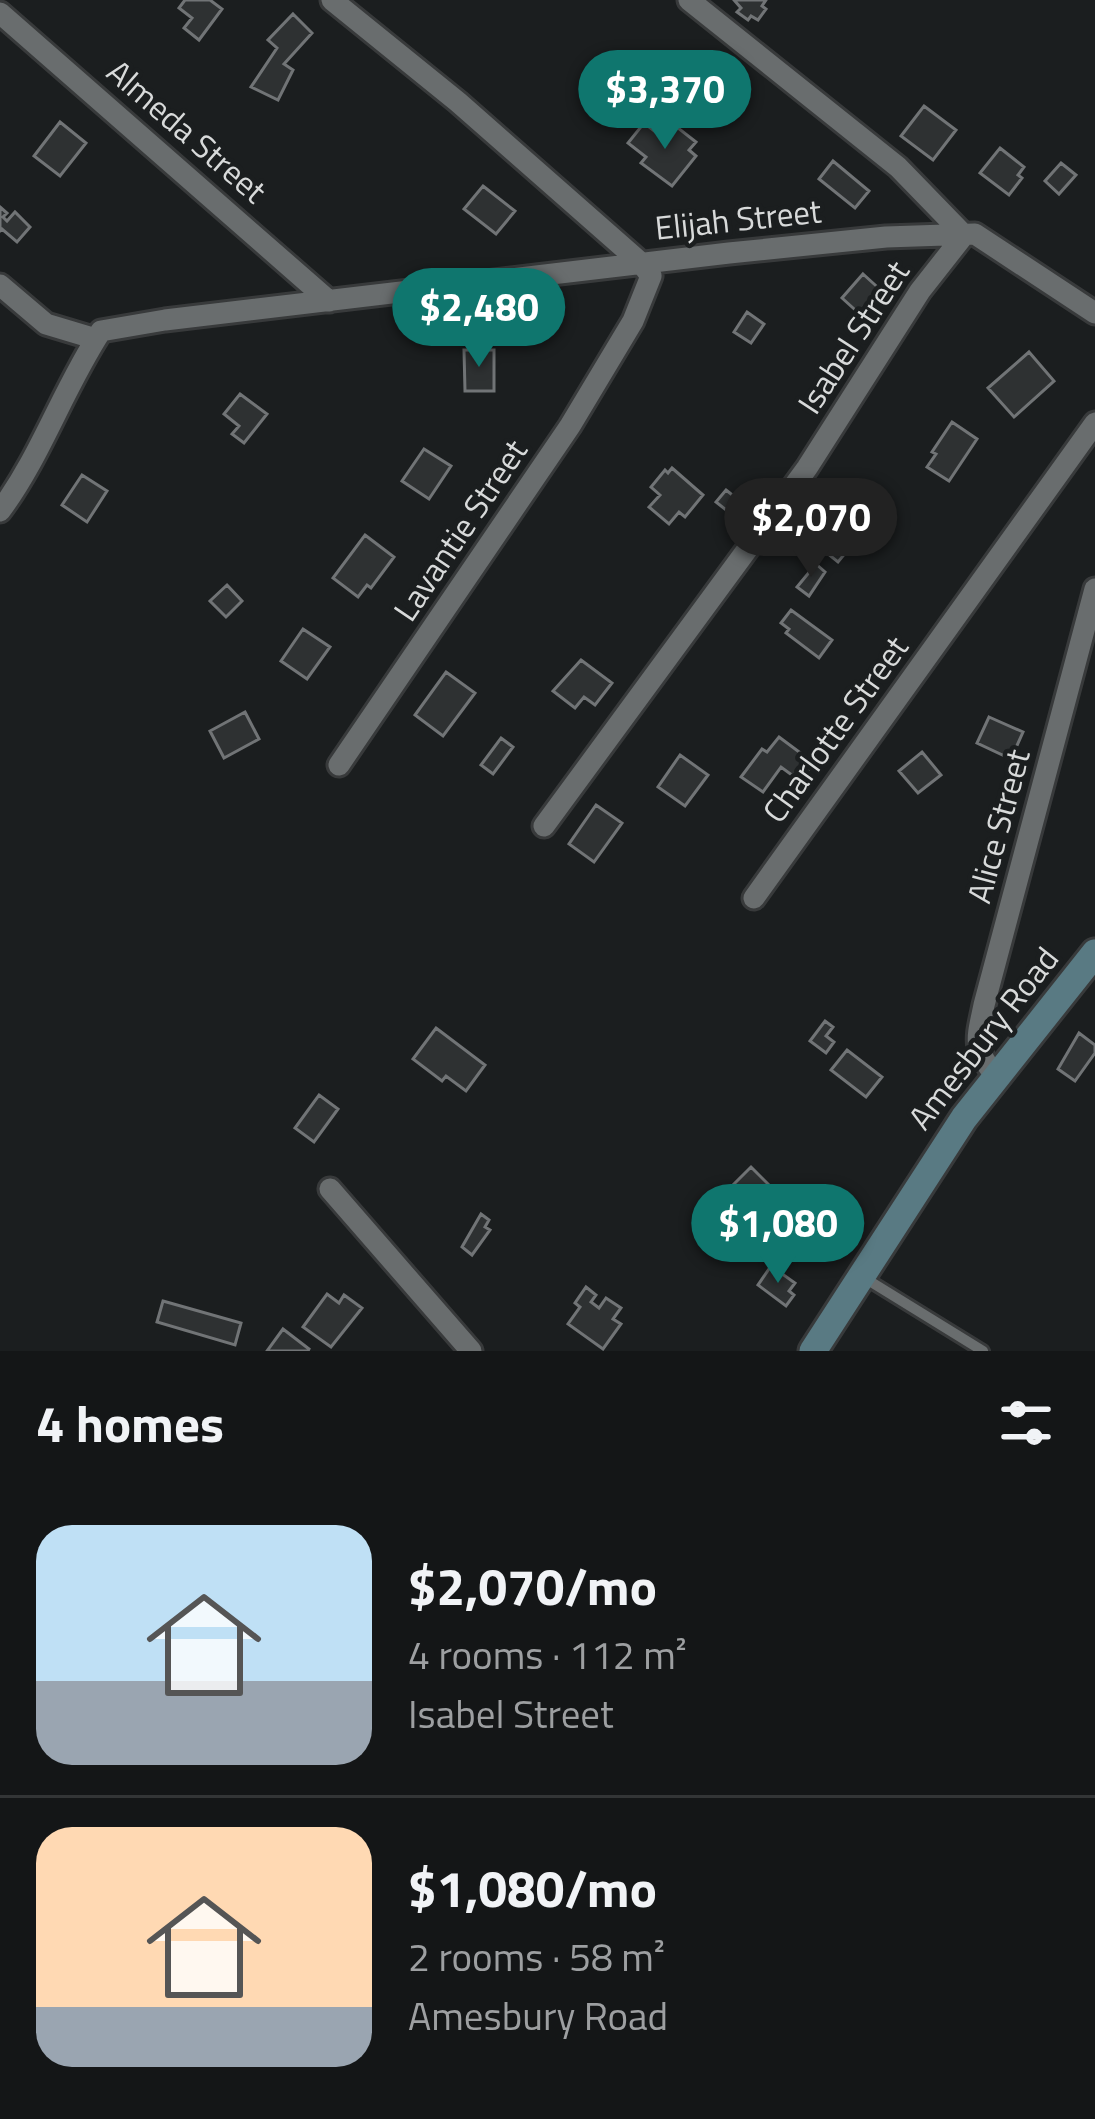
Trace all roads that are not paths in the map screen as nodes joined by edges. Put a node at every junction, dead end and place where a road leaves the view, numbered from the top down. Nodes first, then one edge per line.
1 (332, 0) edge
2 (689, 0) edge
3 (0, 13) edge
4 (964, 235) junction
5 (641, 263) junction
6 (0, 284) edge
7 (329, 301) junction
8 (1095, 314) edge
9 (96, 339) junction
10 (1095, 423) edge
11 (0, 511) edge
12 (1095, 589) edge
13 (339, 765) dead end
14 (544, 826) dead end
15 (754, 898) dead end
16 (1095, 952) edge
17 (996, 1076) junction
18 (330, 1189) dead end
19 (861, 1276) junction
20 (471, 1351) edge
21 (813, 1351) edge
22 (983, 1351) edge

1 - 5 street
2 - 4 street
3 - 7 street, Almeda Street
4 - 5 street, Elijah Street
4 - 8 street
4 - 14 street, Isabel Street
5 - 7 street, Elijah Street
5 - 13 street, Lavantie Street
6 - 9 street
7 - 9 street, Elijah Street
9 - 11 street
10 - 15 street, Charlotte Street
12 - 17 street, Alice Street
16 - 17 main road, Amesbury Road
17 - 19 main road, Amesbury Road
18 - 20 street
19 - 21 main road, Amesbury Road
19 - 22 lane

